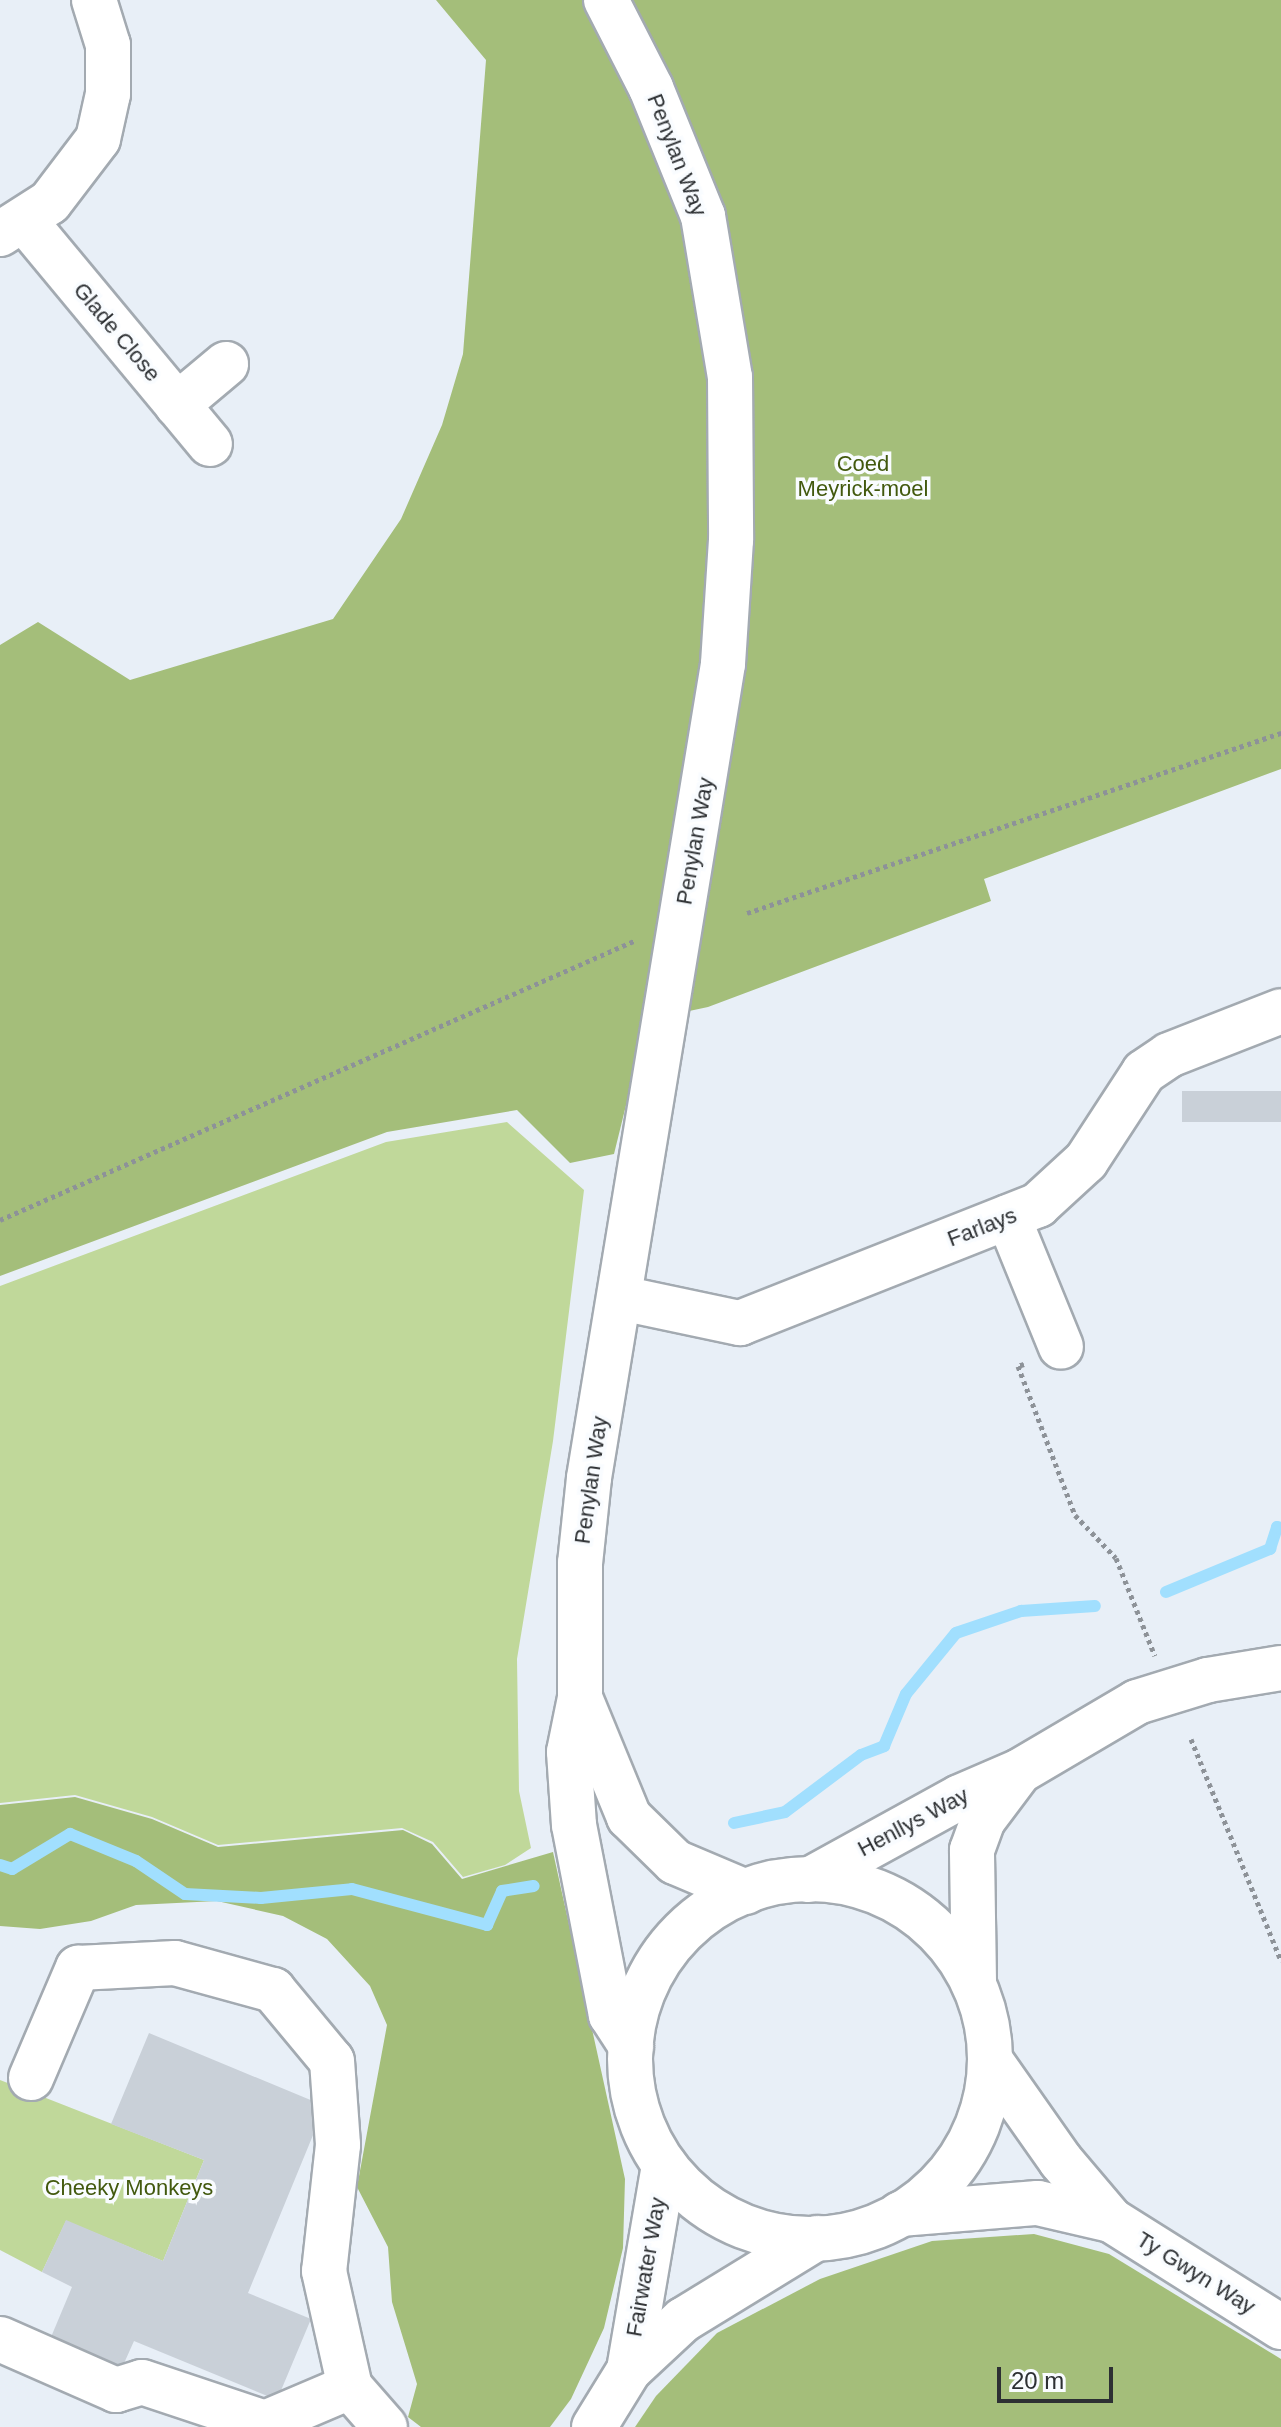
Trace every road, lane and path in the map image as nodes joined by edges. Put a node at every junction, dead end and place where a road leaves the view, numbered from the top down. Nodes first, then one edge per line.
1 (94, 0) edge
2 (606, 0) edge
3 (12, 227) edge
4 (226, 364) dead end
5 (177, 405) junction
6 (210, 444) dead end
7 (1281, 733) edge
8 (747, 913) dead end
9 (636, 940) dead end
10 (1281, 1011) edge
11 (1008, 1217) junction
12 (0, 1220) edge
13 (621, 1298) junction
14 (1061, 1347) joint
15 (1159, 1667) dead end
16 (1281, 1668) edge
17 (580, 1698) junction
18 (1191, 1739) dead end
19 (1020, 1771) junction
20 (809, 1880) junction
21 (746, 1892) junction
22 (1281, 1961) edge
23 (974, 1983) junction
24 (631, 2046) junction
25 (990, 2060) junction
26 (31, 2078) dead end
27 (664, 2165) junction
28 (897, 2215) junction
29 (1111, 2220) junction
30 (817, 2238) junction
31 (1281, 2327) edge
32 (0, 2339) edge
33 (629, 2370) junction
34 (350, 2387) junction
35 (385, 2427) edge
36 (594, 2427) edge

1 - 3 street, Glade Close
2 - 13 street, Penylan Way
3 - 5 street, Glade Close
4 - 5 street
5 - 6 street, Glade Close
7 - 8 path
9 - 12 path
10 - 11 street, Farlays
11 - 13 street, Farlays
11 - 14 street
13 - 17 street, Penylan Way
14 - 15 path
16 - 19 street, Henllys Way
17 - 21 street, Penylan Way
17 - 24 street, Penylan Way
18 - 22 path
19 - 20 street, Henllys Way
19 - 23 street, Henllys Way
20 - 21 street
20 - 23 street
21 - 24 street
23 - 25 street
24 - 27 street
25 - 28 street
25 - 29 street, Ty Gwyn Way
26 - 34 street
27 - 30 street
27 - 33 street, Fairwater Way
28 - 29 street, Ty Gwyn Way
28 - 30 street
29 - 31 street, Ty Gwyn Way
30 - 33 street, Fairwater Way
32 - 34 street
33 - 36 street, Fairwater Way
34 - 35 street

